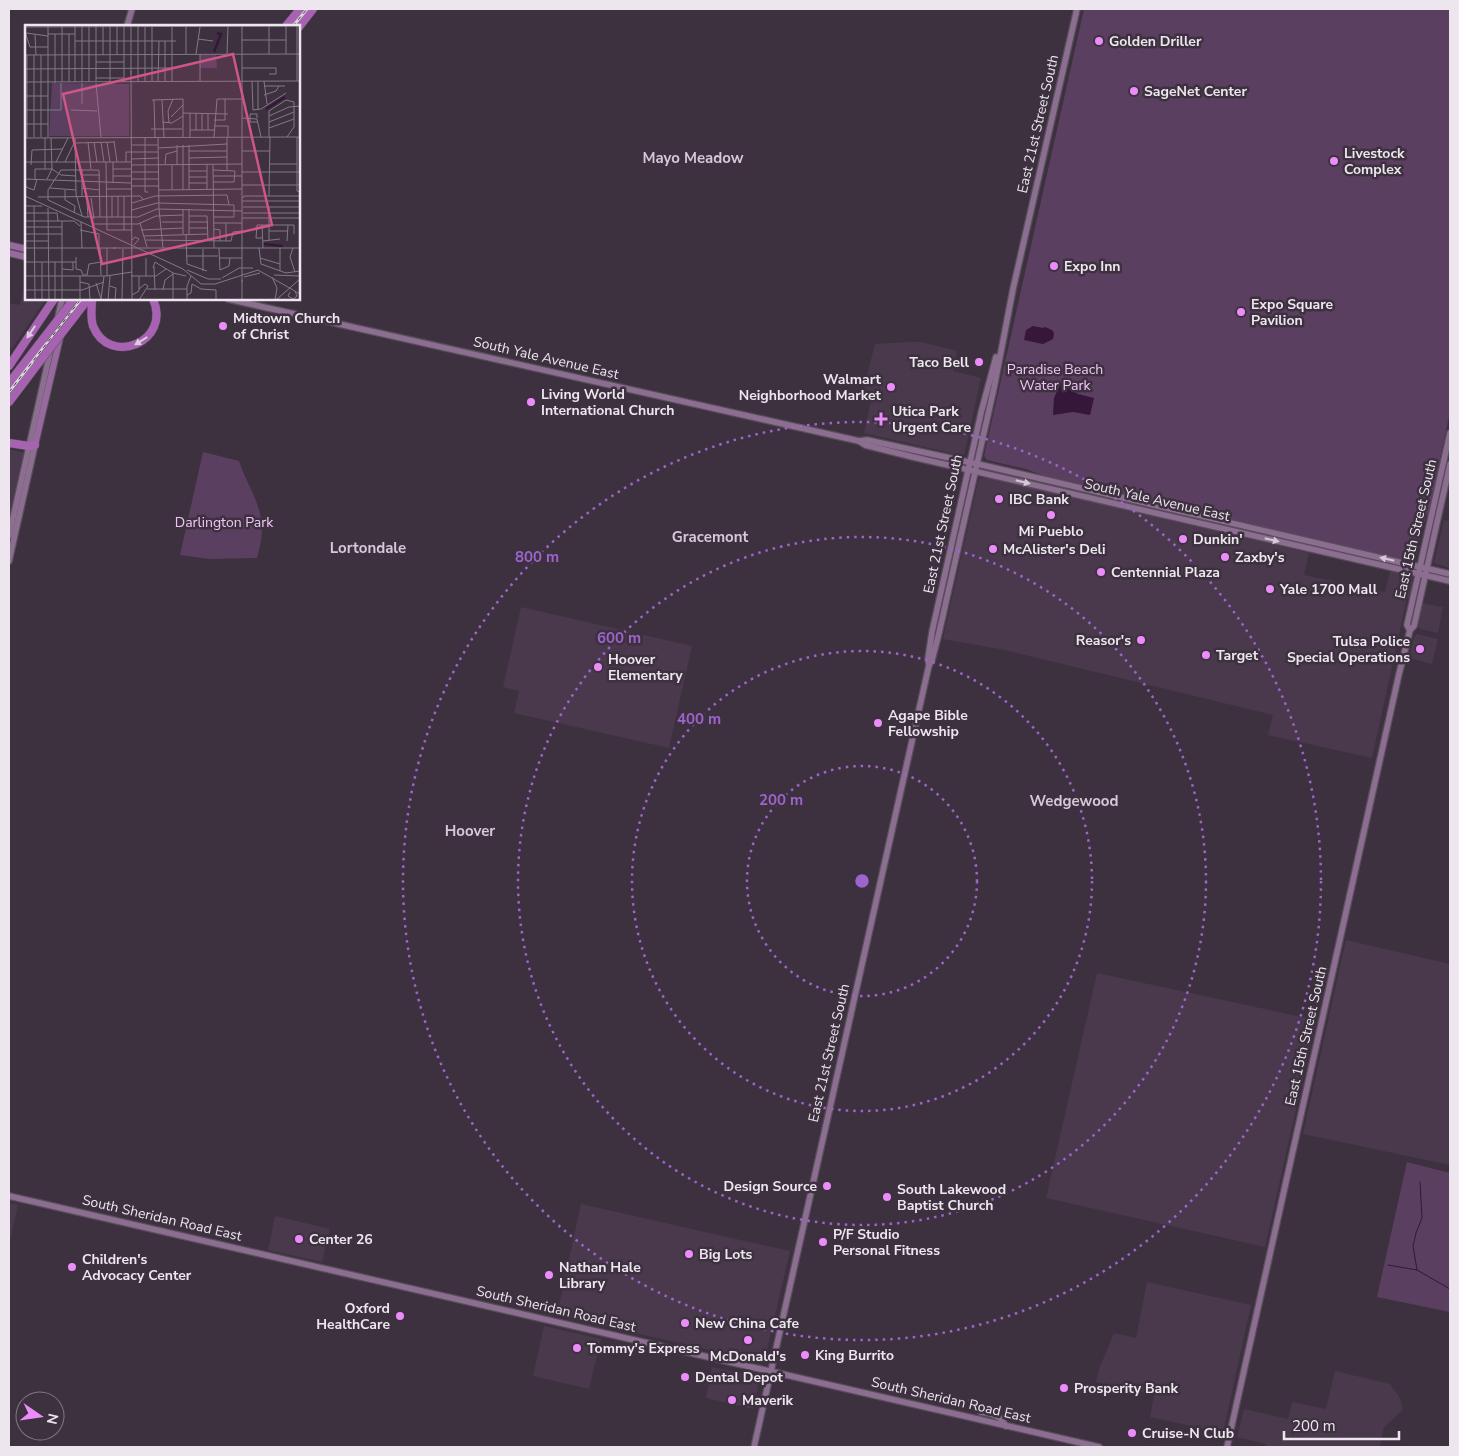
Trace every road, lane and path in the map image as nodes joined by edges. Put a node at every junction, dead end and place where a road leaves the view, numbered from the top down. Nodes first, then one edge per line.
1 (132, 9) edge
2 (300, 9) edge
3 (313, 9) edge
4 (1077, 9) edge
5 (128, 25) edge
6 (287, 25) edge
7 (300, 27) edge
8 (9, 246) edge
9 (25, 250) edge
10 (9, 253) edge
11 (25, 257) edge
12 (53, 300) edge
13 (62, 300) edge
14 (69, 300) edge
15 (73, 300) edge
16 (89, 300) edge
17 (90, 300) edge
18 (153, 300) edge
19 (232, 300) edge
20 (9, 366) edge
21 (9, 383) edge
22 (9, 402) edge
23 (1450, 433) edge
24 (9, 443) edge
25 (32, 445) junction
26 (1450, 464) edge
27 (972, 467) junction
28 (1110, 495) junction
29 (1109, 502) junction
30 (1161, 507) junction
31 (1159, 514) junction
32 (1199, 516) junction
33 (15, 523) junction
34 (1197, 523) junction
35 (1248, 527) junction
36 (1247, 534) junction
37 (9, 536) edge
38 (1334, 547) junction
39 (1332, 554) junction
40 (9, 561) edge
41 (1419, 567) junction
42 (1426, 568) junction
43 (1421, 574) junction
44 (1450, 574) edge
45 (951, 577) junction
46 (944, 579) junction
47 (1450, 581) edge
48 (936, 633) junction
49 (9, 1196) edge
50 (771, 1372) junction
51 (972, 1401) dead end
52 (1006, 1426) junction
53 (754, 1447) edge
54 (1098, 1447) edge
55 (1227, 1447) edge

1 - 5 main road
2 - 6 highway
3 - 7 highway
4 - 27 main road, East 21st Street South
8 - 9 main road
10 - 11 main road
12 -> 20 highway
13 - 25 main road
14 - 25 main road
15 - 21 highway, bridge
16 - 22 highway, bridge
18 -> 17 highway
19 - 27 main road, South Yale Avenue East
23 - 41 main road, East 15th Street South
24 - 25 highway
25 - 33 main road
26 - 42 main road, East 15th Street South
27 - 28 main road, South Yale Avenue East
27 -> 29 main road, South Yale Avenue East
27 - 45 main road, East 21st Street South
27 - 46 main road, East 21st Street South
28 - 29 main road
28 - 30 main road, South Yale Avenue East
29 - 31 main road, South Yale Avenue East
30 - 31 main road
30 - 32 main road, South Yale Avenue East
31 - 34 main road, South Yale Avenue East
32 - 34 main road
32 - 35 main road, South Yale Avenue East
33 - 37 main road
33 - 40 main road
34 - 36 main road, South Yale Avenue East
35 - 36 main road
35 - 38 main road, South Yale Avenue East
36 -> 39 main road, South Yale Avenue East
38 - 39 main road
41 -> 38 main road, South Yale Avenue East
39 - 43 main road, South Yale Avenue East
41 - 42 main road, South Yale Avenue East
41 - 43 main road, East 15th Street South
42 - 43 main road, East 15th Street South
42 - 44 main road, South Yale Avenue East
43 - 47 main road, South Yale Avenue East
43 - 55 main road, East 15th Street South
45 - 46 main road
45 - 48 main road, East 21st Street South
46 - 48 main road, East 21st Street South
48 - 50 main road, East 21st Street South
49 - 50 main road, South Sheridan Road East
50 - 52 main road, South Sheridan Road East
50 - 53 main road, East 21st Street South
51 - 52 main road
52 - 54 main road, South Sheridan Road East

